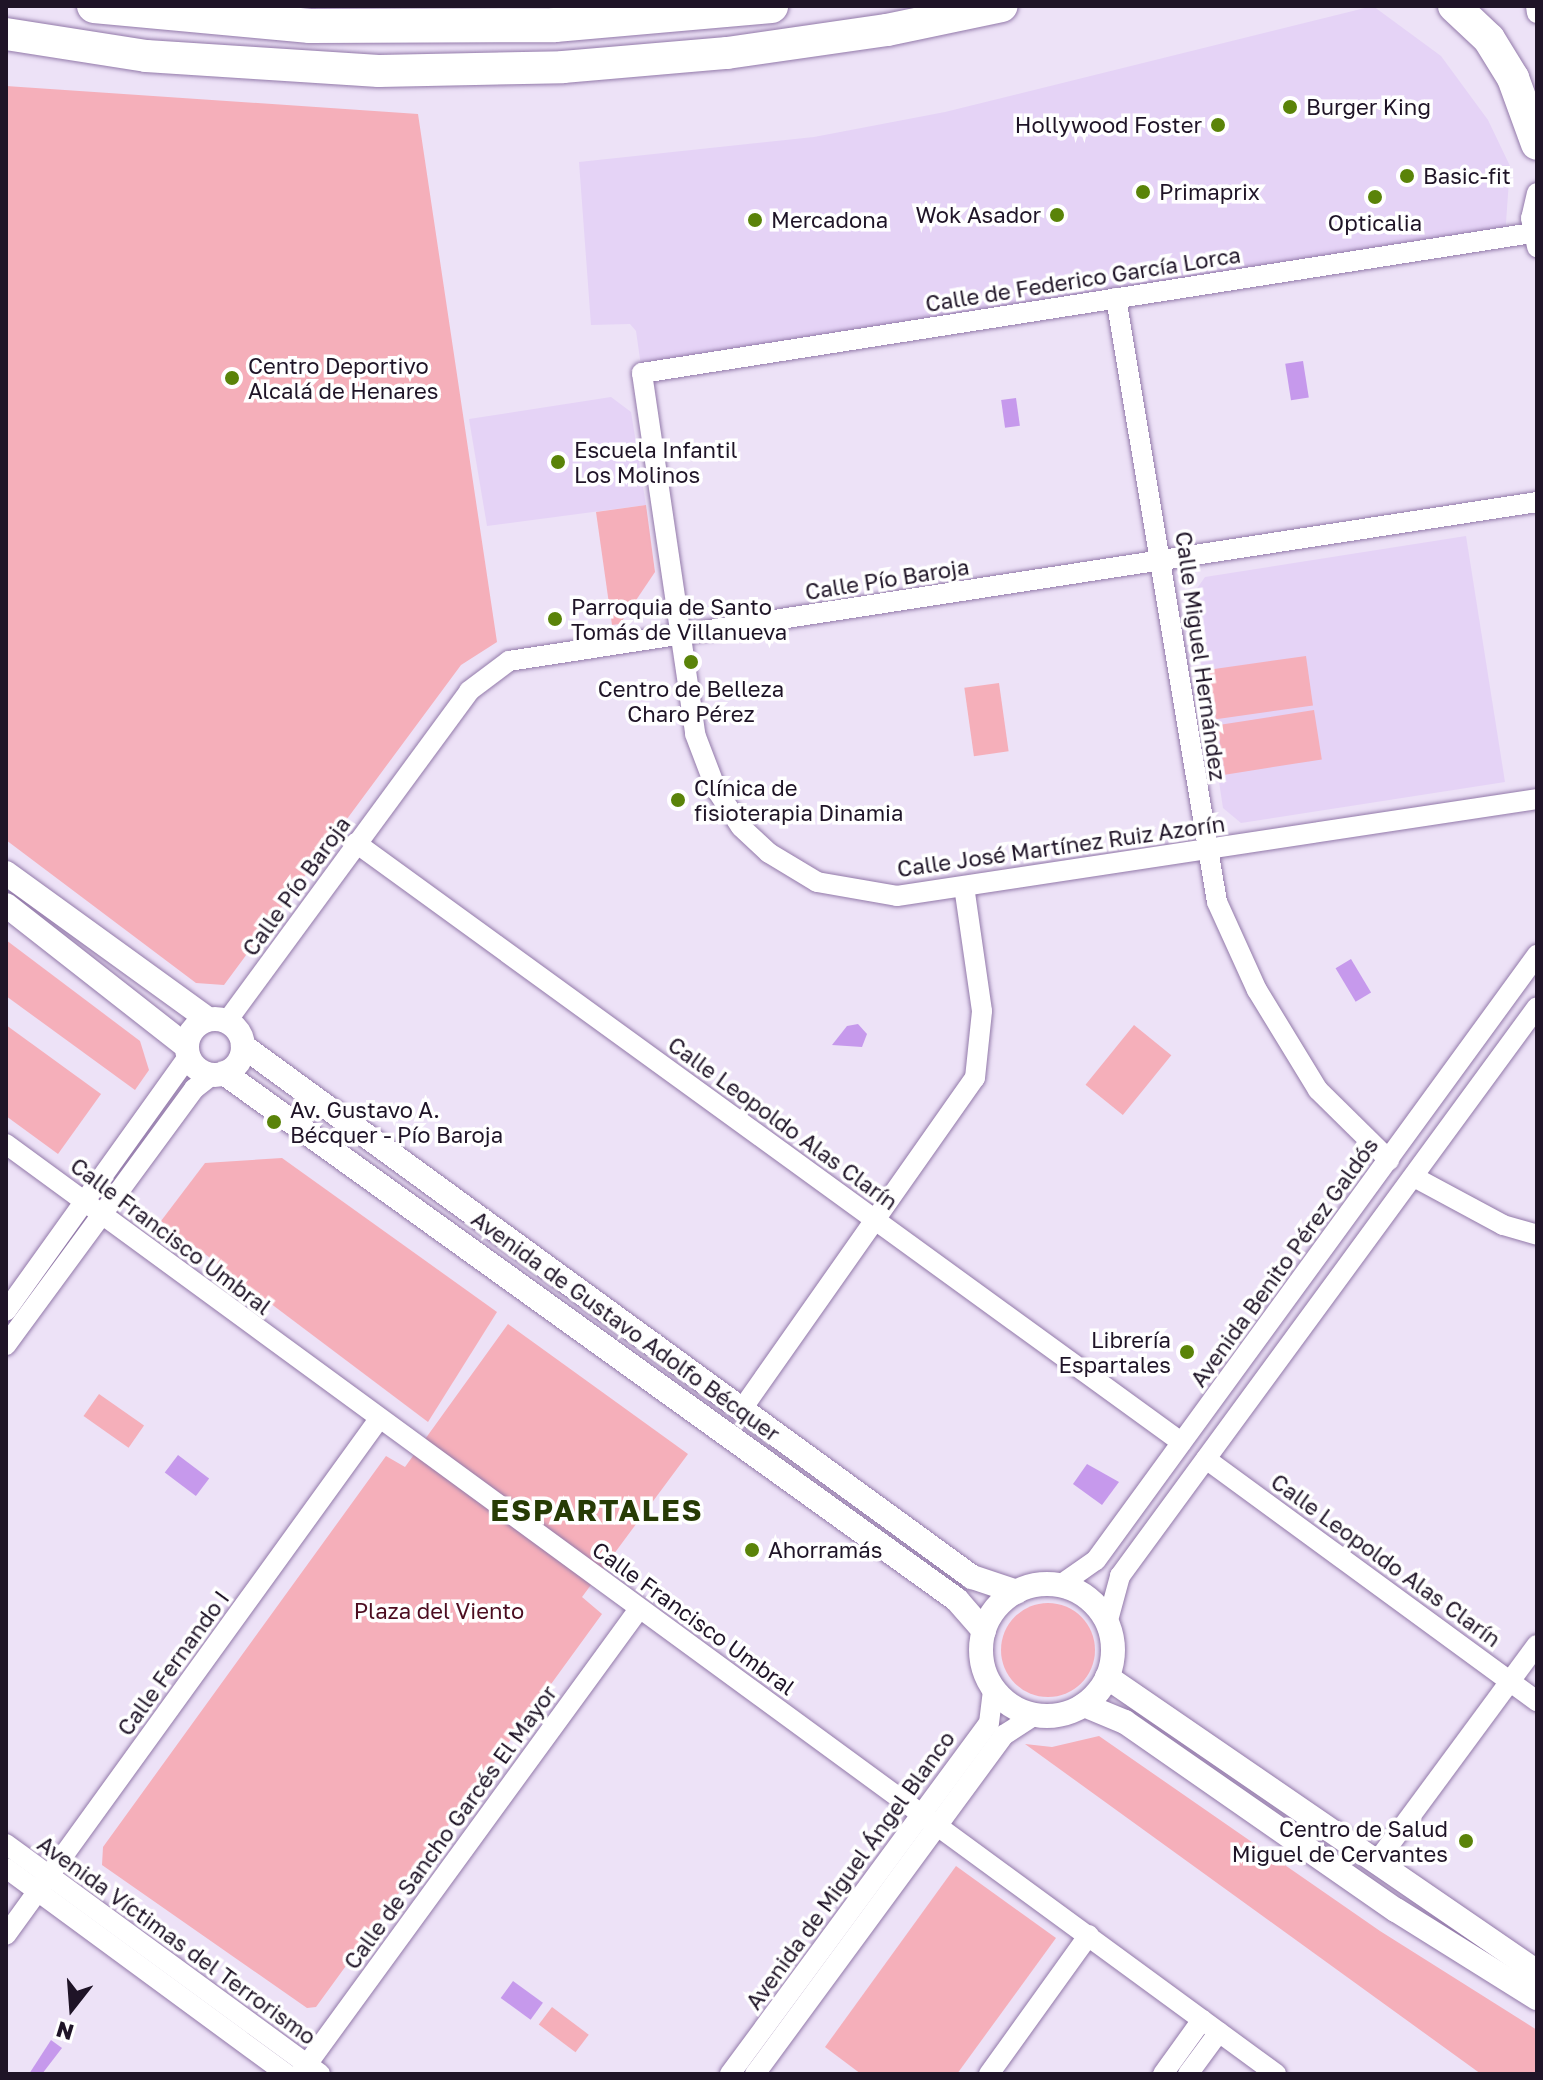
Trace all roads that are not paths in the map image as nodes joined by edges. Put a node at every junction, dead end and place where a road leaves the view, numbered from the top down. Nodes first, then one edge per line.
1 (94, 6) edge
2 (771, 6) edge
3 (1002, 6) edge
4 (1454, 6) edge
5 (1536, 6) edge
6 (1537, 13) edge
7 (6, 34) edge
8 (1537, 144) edge
9 (1537, 193) edge
10 (1535, 240) edge
11 (1116, 298) junction
12 (642, 373) joint
13 (1537, 502) edge
14 (1164, 560) junction
15 (680, 635) junction
16 (1537, 799) edge
17 (356, 843) junction
18 (1205, 849) junction
19 (6, 873) edge
20 (964, 886) junction
21 (6, 905) edge
22 (1537, 955) edge
23 (1537, 1007) edge
24 (218, 1020) junction
25 (243, 1046) junction
26 (187, 1051) junction
27 (218, 1074) junction
28 (6, 1144) edge
29 (1389, 1160) junction
30 (1414, 1177) junction
31 (94, 1208) junction
32 (875, 1220) junction
33 (1537, 1235) edge
34 (6, 1311) edge
35 (6, 1345) edge
36 (742, 1409) junction
37 (379, 1419) junction
38 (1181, 1442) junction
39 (1206, 1459) junction
40 (1059, 1586) junction
41 (1017, 1592) junction
42 (639, 1609) junction
43 (1107, 1624) junction
44 (984, 1631) junction
45 (1537, 1645) edge
46 (1107, 1677) junction
47 (1510, 1680) junction
48 (993, 1689) junction
49 (1537, 1701) edge
50 (1084, 1705) junction
51 (1035, 1715) junction
52 (929, 1821) junction
53 (6, 1844) edge
54 (1376, 1863) junction
55 (6, 1868) edge
56 (43, 1883) junction
57 (6, 1935) edge
58 (1089, 1935) junction
59 (1537, 1972) edge
60 (1537, 1998) edge
61 (1210, 2026) junction
62 (309, 2071) edge
63 (286, 2074) edge
64 (730, 2074) edge
65 (755, 2074) edge
66 (989, 2074) edge
67 (1163, 2074) edge
68 (1188, 2074) edge
69 (1276, 2074) edge

1 - 2 highway
3 - 7 highway
4 - 8 highway
5 - 6 street
9 - 10 street
10 - 11 street, Calle de Federico García Lorca
11 - 12 street, Calle de Federico García Lorca
11 - 14 street, Calle Miguel Hernández
12 - 15 street, Calle José Martínez Ruiz Azorín
13 - 14 street, Calle Pío Baroja
14 - 15 street, Calle Pío Baroja
14 - 18 street, Calle Miguel Hernández
15 - 17 street, Calle Pío Baroja
15 - 20 street, Calle José Martínez Ruiz Azorín
16 - 18 street, Calle José Martínez Ruiz Azorín
17 - 24 street, Calle Pío Baroja
17 - 32 street, Calle Leopoldo Alas Clarín
18 - 20 street, Calle José Martínez Ruiz Azorín
18 - 29 street, Calle Miguel Hernández
19 - 24 street
20 - 32 street
21 - 26 street
22 - 29 street, Avenida Benito Pérez Galdós
23 - 30 street
24 - 25 street
24 - 26 street
25 - 27 street
25 - 36 street, Avenida de Gustavo Adolfo Bécquer
26 - 27 street
26 - 31 street
27 - 31 street
27 - 44 street, Avenida de Gustavo Adolfo Bécquer
28 - 31 street, Calle Francisco Umbral
29 - 38 street, Avenida Benito Pérez Galdós
30 - 33 street
30 - 39 street
31 - 34 street
31 - 35 street
31 - 37 street, Calle Francisco Umbral
32 - 36 street
32 - 38 street, Calle Leopoldo Alas Clarín
36 - 41 street, Avenida de Gustavo Adolfo Bécquer
37 - 42 street, Calle Francisco Umbral
37 - 56 street, Calle Fernando I
38 - 40 street, Avenida Benito Pérez Galdós
39 - 43 street
39 - 47 street, Calle Leopoldo Alas Clarín
40 - 41 street
40 - 43 street
41 - 44 street
42 - 52 street, Calle Francisco Umbral
42 - 62 street, Calle de Sancho Garcés El Mayor
43 - 46 street
44 - 48 street
45 - 47 street
46 - 50 street
46 - 54 street
47 - 49 street, Calle Leopoldo Alas Clarín
47 - 54 street
48 - 51 street
48 - 52 street, Avenida de Miguel Ángel Blanco
50 - 51 street
50 - 60 street
51 - 52 street, Avenida de Miguel Ángel Blanco
52 - 58 street, Calle Francisco Umbral
52 - 64 street, Avenida de Miguel Ángel Blanco
52 - 65 street, Avenida de Miguel Ángel Blanco
53 - 56 street, Avenida Víctimas del Terrorismo
54 - 59 street
55 - 56 street, Avenida Víctimas del Terrorismo
56 - 57 street, Calle Fernando I
56 - 62 street, Avenida Víctimas del Terrorismo
56 - 63 street, Avenida Víctimas del Terrorismo
58 - 61 street, Calle Francisco Umbral
58 - 66 street
61 - 67 street
61 - 68 street
61 - 69 street, Calle Francisco Umbral

